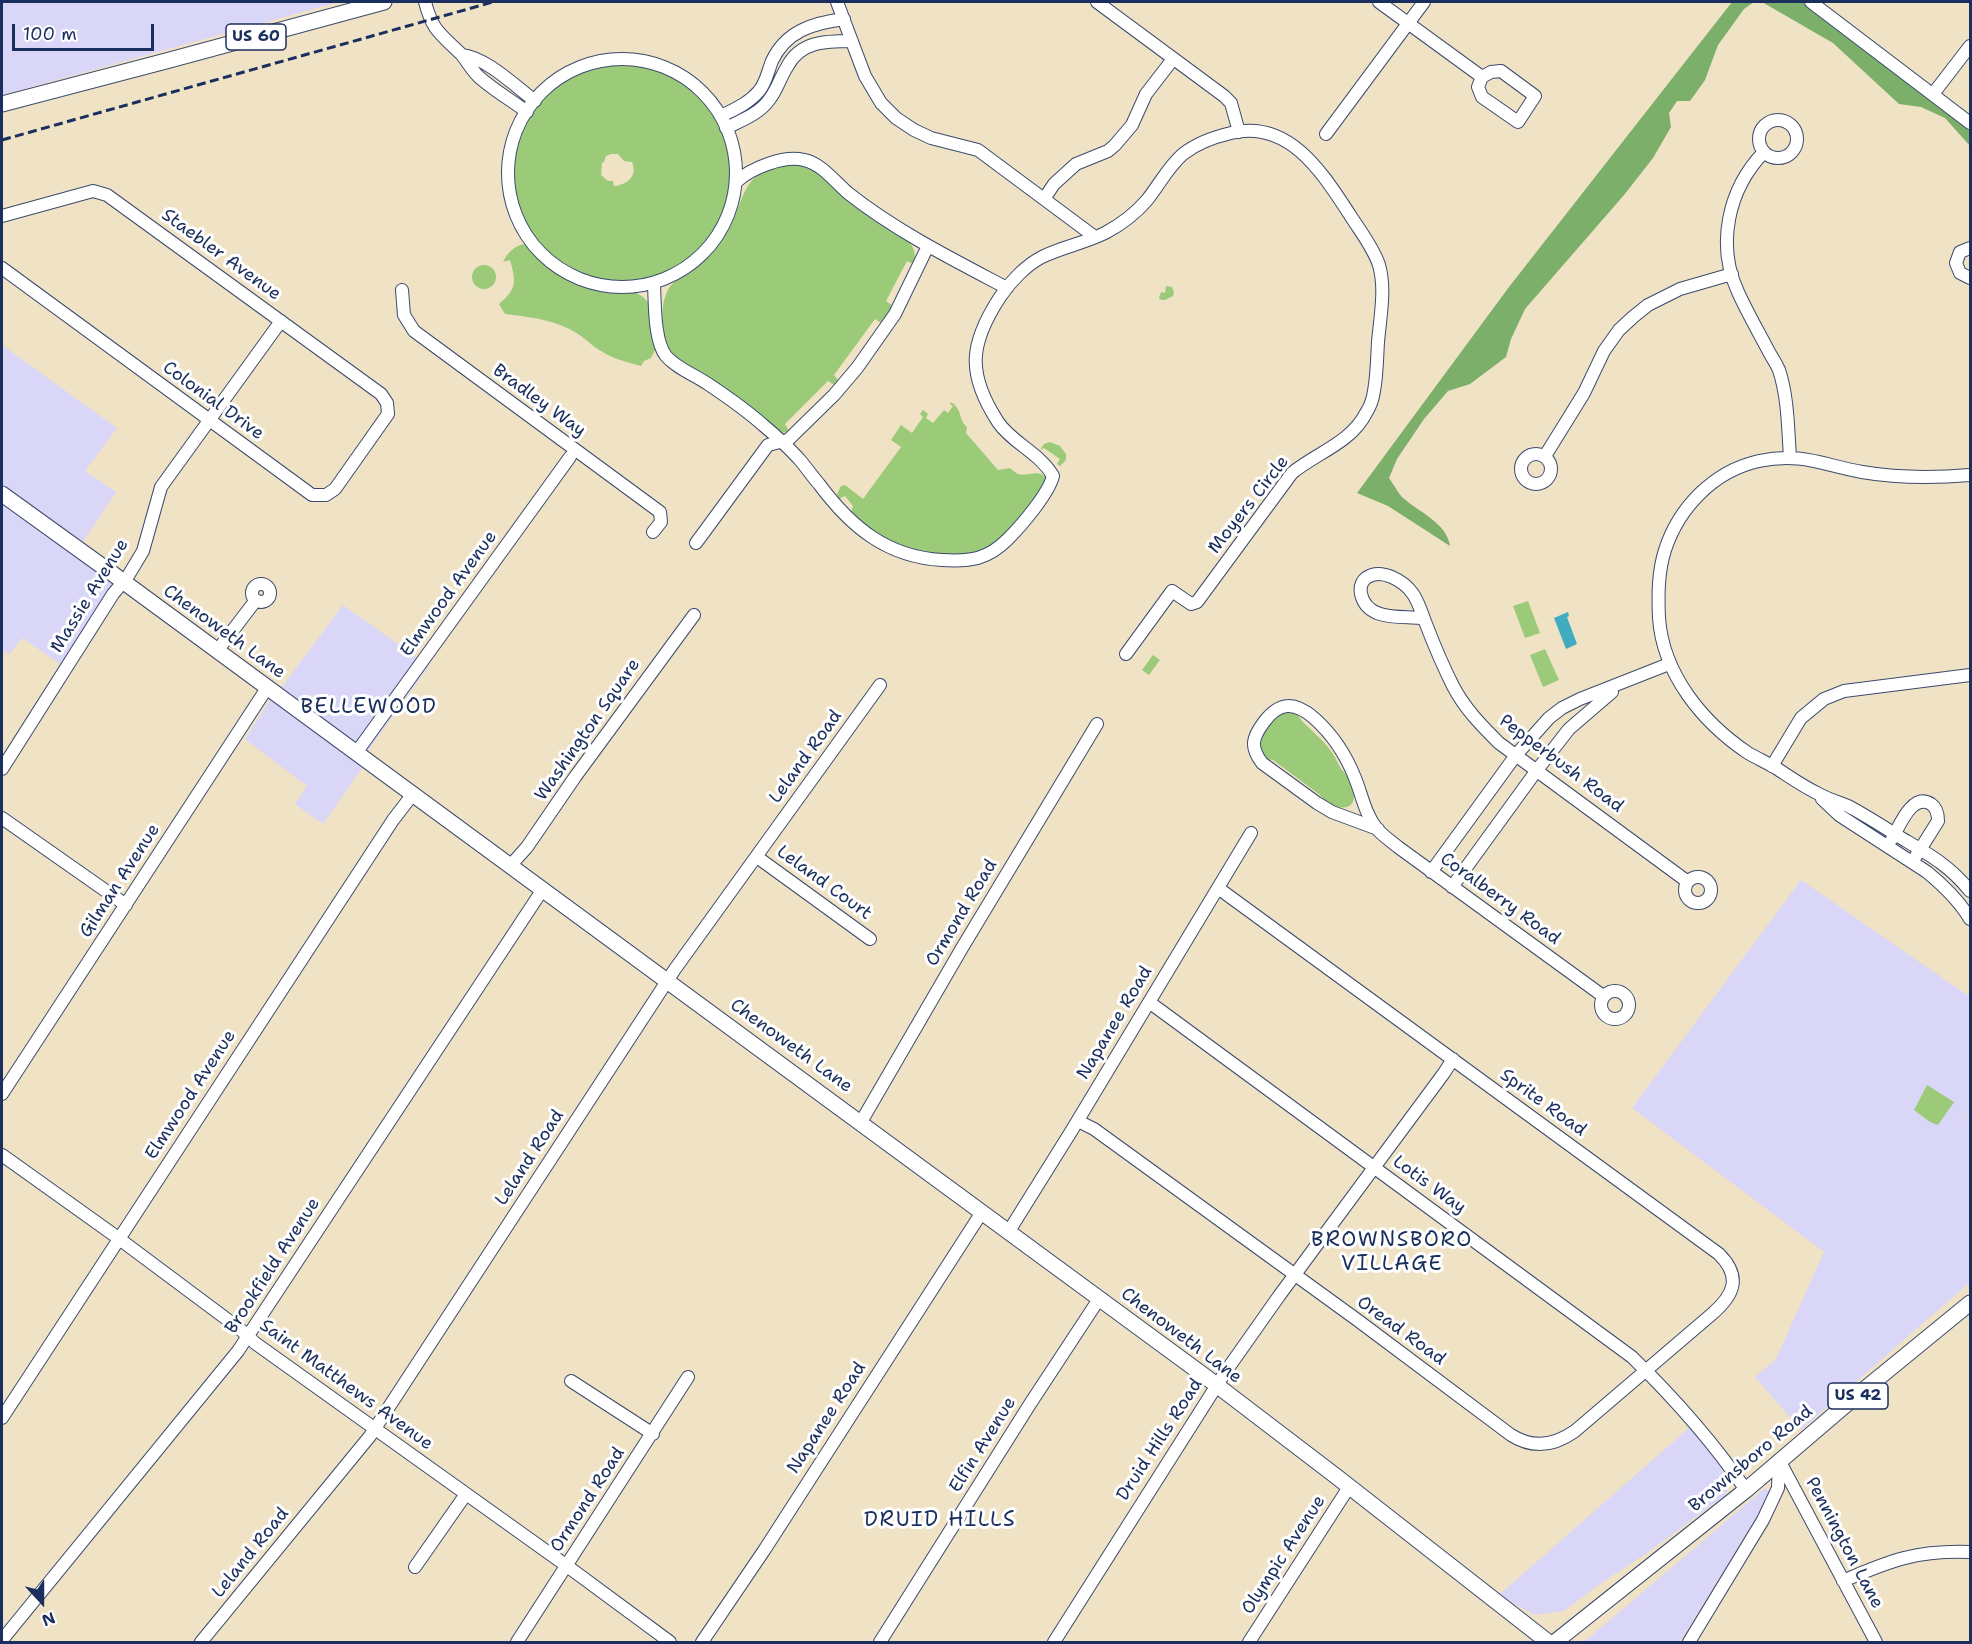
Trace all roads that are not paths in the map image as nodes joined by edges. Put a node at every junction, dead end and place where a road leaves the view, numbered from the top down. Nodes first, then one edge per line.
1 (384, 2) edge
2 (425, 2) edge
3 (837, 2) edge
4 (1096, 2) edge
5 (1379, 2) edge
6 (1424, 2) edge
7 (1811, 2) edge
8 (844, 19) junction
9 (1408, 23) junction
10 (852, 41) junction
11 (1971, 46) edge
12 (462, 55) junction
13 (1173, 58) junction
14 (1482, 77) junction
15 (1933, 94) junction
16 (535, 101) junction
17 (2, 104) edge
18 (524, 109) junction
19 (721, 116) junction
20 (1971, 123) edge
21 (726, 128) junction
22 (1239, 132) junction
23 (1326, 134) dead end
24 (1764, 152) dead end
25 (736, 182) junction
26 (1044, 199) junction
27 (2, 216) edge
28 (1095, 237) junction
29 (928, 246) junction
30 (1971, 248) edge
31 (2, 268) edge
32 (1732, 274) junction
33 (1971, 278) edge
34 (654, 285) junction
35 (1006, 288) junction
36 (402, 290) dead end
37 (281, 321) junction
38 (387, 417) joint
39 (208, 421) junction
40 (780, 441) junction
41 (1545, 456) dead end
42 (570, 457) dead end
43 (1790, 457) junction
44 (1971, 475) edge
45 (2, 494) edge
46 (653, 532) dead end
47 (696, 543) dead end
48 (124, 582) junction
49 (256, 600) dead end
50 (694, 615) dead end
51 (1424, 620) junction
52 (217, 651) junction
53 (1126, 654) dead end
54 (1669, 664) junction
55 (1971, 675) edge
56 (1622, 684) junction
57 (880, 686) dead end
58 (267, 688) junction
59 (1097, 724) dead end
60 (356, 753) junction
61 (1516, 755) junction
62 (1772, 766) junction
63 (2, 769) edge
64 (1537, 770) junction
65 (413, 794) junction
66 (1817, 794) junction
67 (1362, 798) junction
68 (1339, 816) junction
69 (2, 818) edge
70 (1378, 829) junction
71 (1251, 833) dead end
72 (1895, 834) junction
73 (1888, 847) junction
74 (1920, 849) junction
75 (757, 857) junction
76 (1912, 862) junction
77 (511, 866) junction
78 (1431, 872) junction
79 (1688, 882) dead end
80 (1452, 887) junction
81 (1218, 888) junction
82 (543, 889) junction
83 (1971, 891) edge
84 (126, 905) junction
85 (1971, 919) edge
86 (870, 939) dead end
87 (668, 980) junction
88 (1603, 996) dead end
89 (1149, 1002) junction
90 (1452, 1059) junction
91 (2, 1094) edge
92 (1078, 1121) junction
93 (861, 1122) junction
94 (2, 1155) edge
95 (1375, 1168) junction
96 (982, 1212) junction
97 (1009, 1231) junction
98 (118, 1239) junction
99 (1295, 1275) junction
100 (1099, 1299) junction
101 (1968, 1311) edge
102 (248, 1336) junction
103 (1646, 1370) junction
104 (688, 1377) dead end
105 (571, 1381) dead end
106 (1216, 1385) junction
107 (2, 1416) edge
108 (375, 1428) junction
109 (653, 1434) junction
110 (1779, 1460) junction
111 (1349, 1487) junction
112 (1746, 1490) junction
113 (466, 1494) junction
114 (1971, 1552) edge
115 (567, 1566) junction
116 (415, 1567) dead end
117 (1843, 1581) junction
118 (2, 1640) edge
119 (201, 1642) edge
120 (517, 1642) edge
121 (670, 1642) edge
122 (702, 1642) edge
123 (880, 1642) edge
124 (1054, 1642) edge
125 (1249, 1642) edge
126 (1548, 1642) edge
127 (1555, 1642) edge
128 (1689, 1642) edge
129 (1876, 1642) edge

1 - 17 main road, US 60
2 - 12 street
3 - 8 street
4 - 13 street
5 - 9 street
6 - 9 street
7 - 15 street
8 - 10 street
8 - 19 street
9 - 14 street
9 - 23 street
10 - 21 street
10 - 26 street
11 - 15 street
12 - 16 street
12 - 18 street
13 - 22 street
13 - 26 street
14 - 14 street
15 - 20 street
16 - 18 street
16 - 19 street
18 - 34 street
19 - 21 street
21 - 25 street
22 - 28 street, Moyers Circle
22 - 53 street, Moyers Circle
24 - 32 street
25 - 29 street
25 - 34 street
26 - 28 street
27 - 37 street, Staebler Avenue
28 - 35 street, Moyers Circle
29 - 35 street
29 - 40 street
30 - 33 street
31 - 39 street, Colonial Drive
32 - 41 street
32 - 43 street
34 - 40 street, Moyers Circle
35 - 40 street, Moyers Circle
36 - 46 street, Bradley Way
37 - 38 street, Staebler Avenue
37 - 39 street, Massie Avenue
38 - 39 street, Colonial Drive
39 - 48 street, Massie Avenue
40 - 47 street
42 - 60 street, Elmwood Avenue
43 - 44 street
43 - 54 street
45 - 48 main road, Chenoweth Lane
48 - 52 main road, Chenoweth Lane
48 - 63 street, Massie Avenue
49 - 52 street
50 - 77 street, Washington Square
51 - 51 street, Pepperbush Road
51 - 61 street, Pepperbush Road
52 - 58 main road, Chenoweth Lane
54 - 56 street
54 - 62 street
55 - 62 street
56 - 61 street
56 - 64 street
57 - 75 street, Leland Road
58 - 60 main road, Chenoweth Lane
58 - 84 street, Gilman Avenue
59 - 93 street, Ormond Road
60 - 65 main road, Chenoweth Lane
61 - 64 street, Pepperbush Road
61 - 78 street
62 - 66 street
64 - 79 street, Pepperbush Road
64 - 80 street
65 - 77 main road, Chenoweth Lane
65 - 98 street, Elmwood Avenue
66 - 72 street
66 - 73 street
67 - 68 street
67 - 68 street, Coralberry Road
67 - 70 street, Coralberry Road
68 - 70 street, Coralberry Road
69 - 84 street
70 - 78 street, Coralberry Road
71 - 81 street, Napanee Road
72 - 73 street
72 - 74 street
72 - 74 street
73 - 76 street
74 - 76 street
74 - 83 street
75 - 86 street, Leland Court
75 - 87 street, Leland Road
76 - 85 street
77 - 82 main road, Chenoweth Lane
78 - 80 street, Coralberry Road
80 - 88 street, Coralberry Road
81 - 89 street, Napanee Road
81 - 90 street, Sprite Road
82 - 87 main road, Chenoweth Lane
82 - 102 street, Brookfield Avenue
84 - 91 street, Gilman Avenue
87 - 93 main road, Chenoweth Lane
87 - 108 street, Leland Road
89 - 92 street, Napanee Road
89 - 95 street, Lotis Way
90 - 95 street, Druid Hills Road
90 - 103 street, Sprite Road
92 - 97 street, Napanee Road
92 - 99 street, Oread Road
93 - 96 main road, Chenoweth Lane
94 - 98 street, Saint Matthews Avenue
95 - 99 street, Druid Hills Road
95 - 103 street, Lotis Way
96 - 97 main road, Chenoweth Lane
96 - 122 street, Napanee Road
97 - 100 main road, Chenoweth Lane
98 - 102 street, Saint Matthews Avenue
98 - 107 street, Elmwood Avenue
99 - 103 street, Oread Road
99 - 106 street, Druid Hills Road
100 - 106 main road, Chenoweth Lane
100 - 123 street, Elfin Avenue
101 - 110 main road, Brownsboro Road / US 42
102 - 108 street, Saint Matthews Avenue
102 - 118 street, Brookfield Avenue
103 - 112 street, Lotis Way
104 - 109 street, Ormond Road
105 - 109 street
106 - 111 main road, Chenoweth Lane
106 - 124 street, Druid Hills Road
108 - 113 street, Saint Matthews Avenue
108 - 119 street, Leland Road
109 - 115 street, Ormond Road
110 - 112 main road, Brownsboro Road / US 42
110 - 117 street, Pennington Lane
110 - 128 street
111 - 125 street, Olympic Avenue
111 - 126 main road, Chenoweth Lane
112 - 127 main road, Brownsboro Road / US 42
113 - 115 street, Saint Matthews Avenue
113 - 116 street
114 - 117 street
115 - 120 street, Ormond Road
115 - 121 street, Saint Matthews Avenue
117 - 129 street, Pennington Lane

